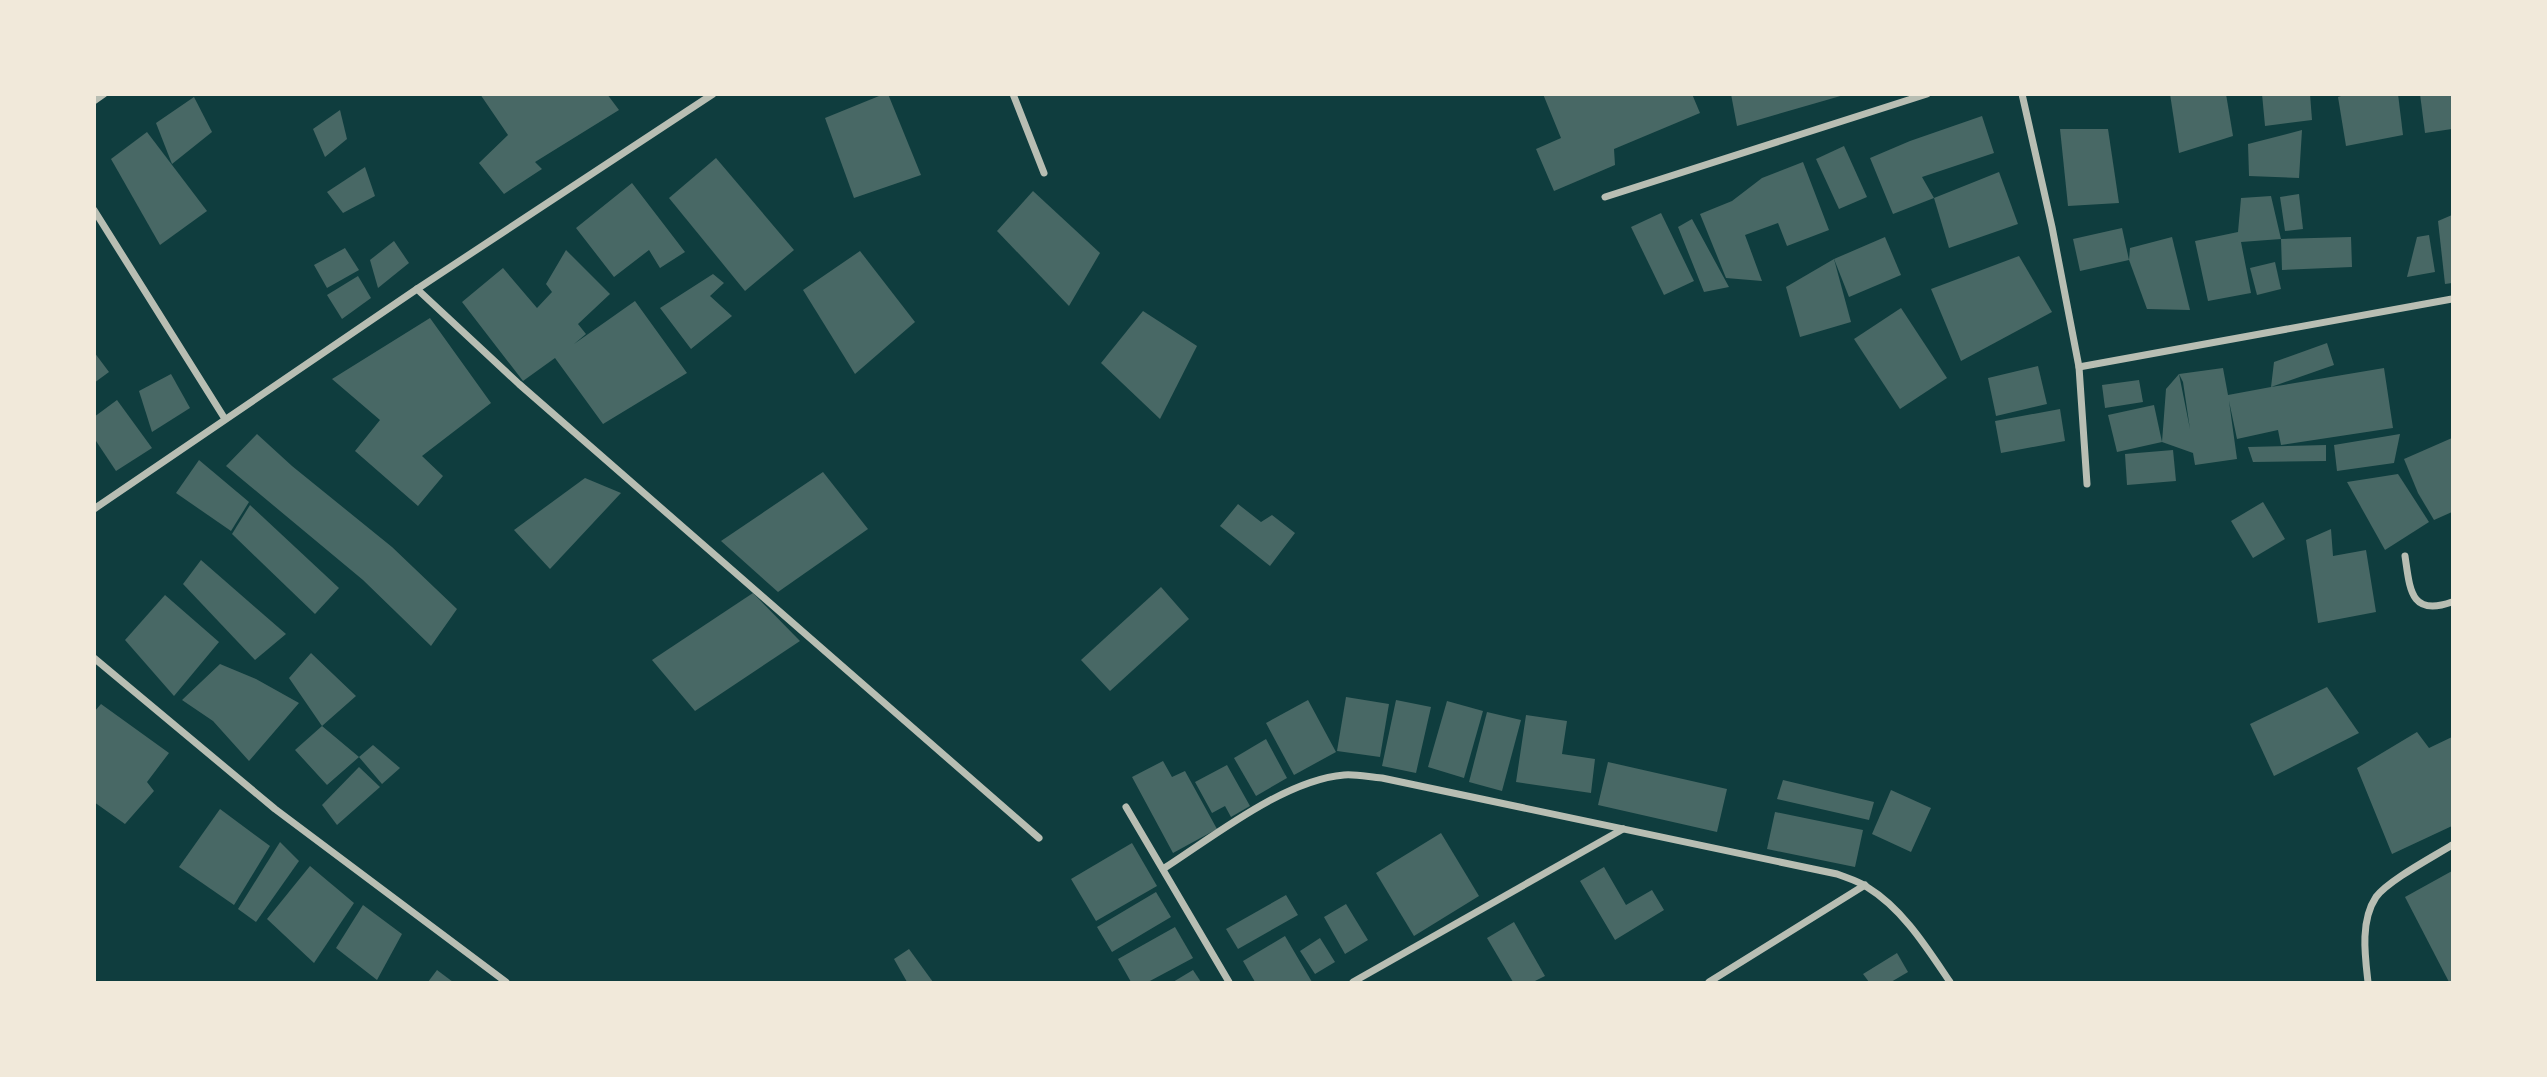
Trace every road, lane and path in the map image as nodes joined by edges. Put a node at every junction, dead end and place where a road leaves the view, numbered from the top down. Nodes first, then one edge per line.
1 (104, 94) edge
2 (713, 94) edge
3 (1013, 94) edge
4 (1927, 94) edge
5 (2022, 94) edge
6 (94, 101) edge
7 (1044, 173) dead end
8 (1605, 197) dead end
9 (94, 211) edge
10 (418, 289) junction
11 (2452, 299) edge
12 (2079, 367) junction
13 (225, 419) junction
14 (2087, 484) dead end
15 (94, 509) edge
16 (2405, 556) dead end
17 (2452, 602) edge
18 (94, 658) edge
19 (1126, 807) dead end
20 (1624, 829) junction
21 (1039, 838) dead end
22 (2452, 845) edge
23 (1163, 869) junction
24 (1865, 885) junction
25 (506, 982) edge
26 (1229, 982) edge
27 (1353, 982) edge
28 (1709, 982) edge
29 (1950, 982) edge
30 (2368, 982) edge

1 - 6 street
2 - 10 street
3 - 7 street
4 - 8 street
5 - 12 street
9 - 13 street
10 - 13 street
10 - 21 street
11 - 12 street
12 - 14 street
13 - 15 street
16 - 17 street
18 - 25 street
19 - 23 street
20 - 23 street
20 - 24 street
20 - 27 street
22 - 30 street
23 - 26 street
24 - 28 street
24 - 29 street

